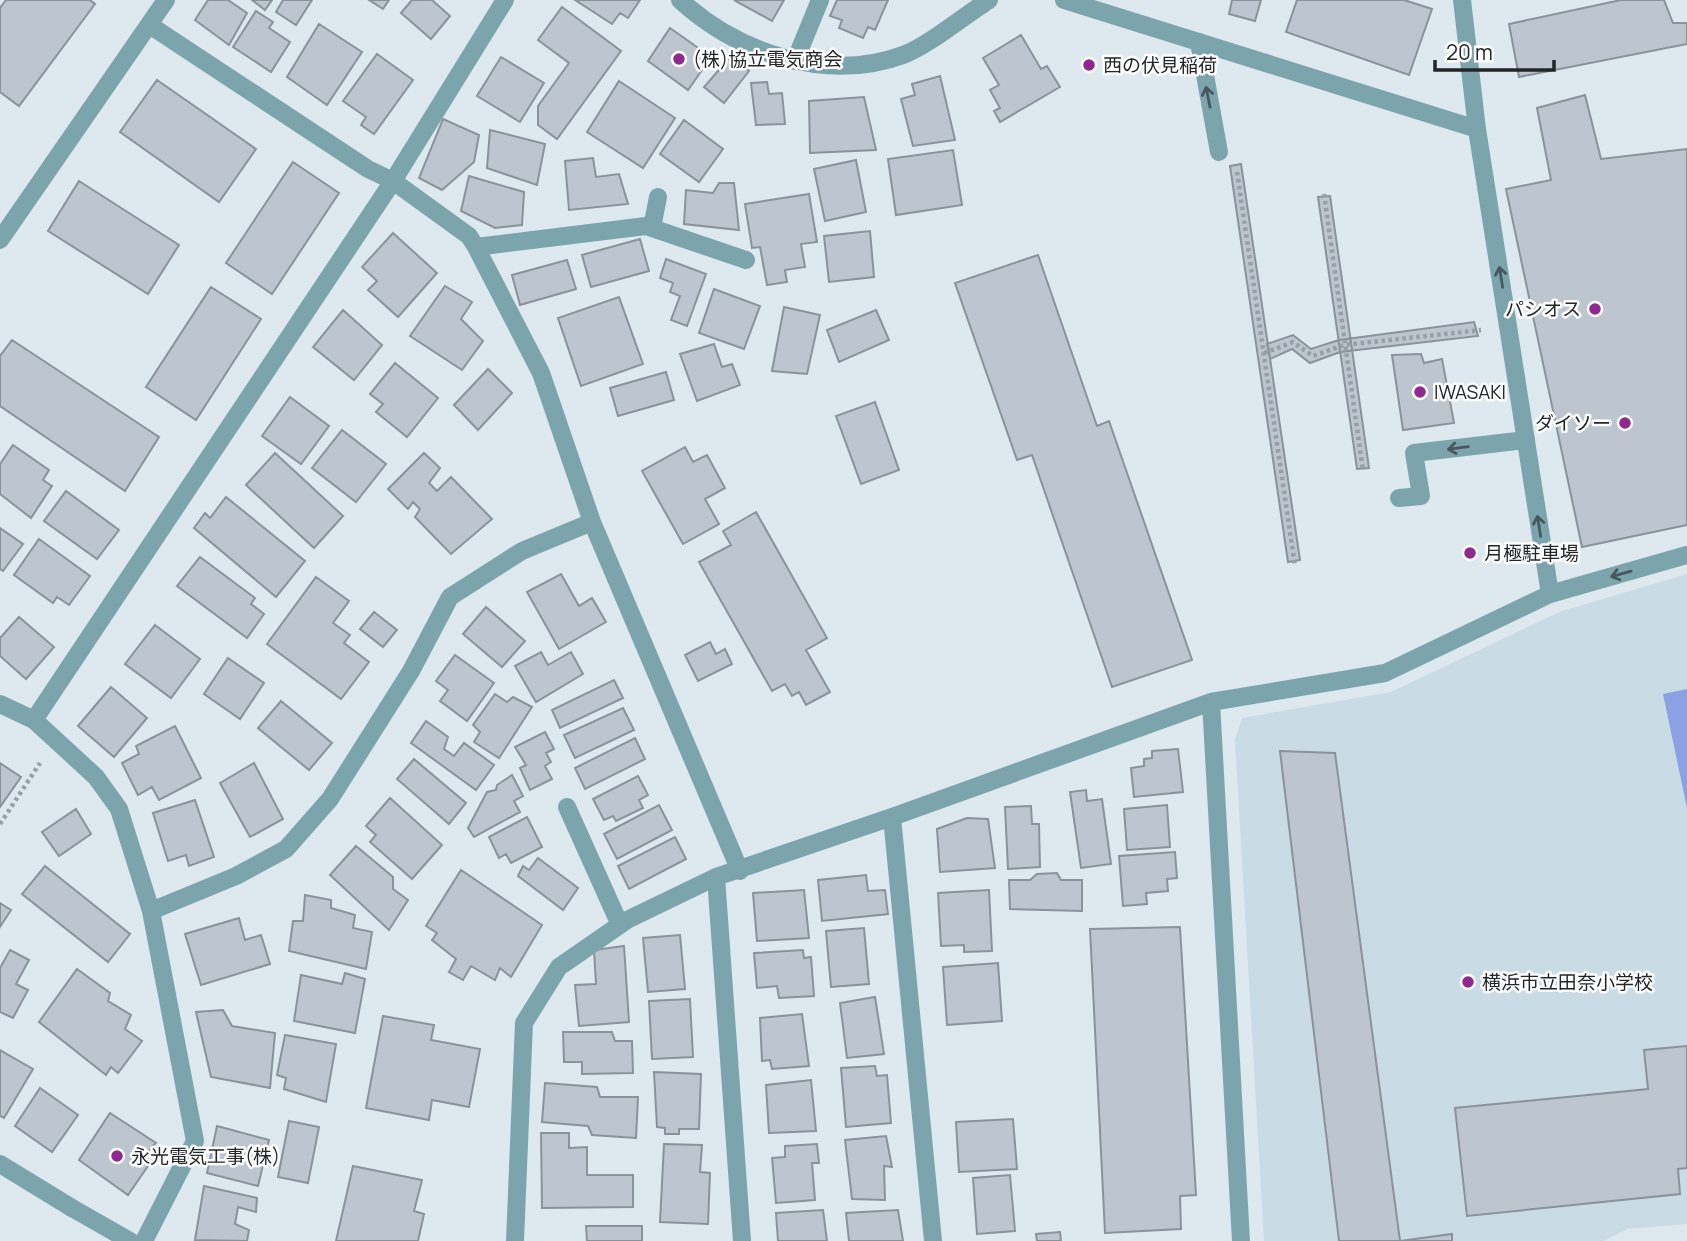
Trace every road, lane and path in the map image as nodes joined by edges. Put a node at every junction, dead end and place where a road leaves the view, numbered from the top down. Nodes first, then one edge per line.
1 (166, 0) edge
2 (505, 0) edge
3 (680, 0) edge
4 (820, 0) edge
5 (989, 0) edge
6 (1064, 0) edge
7 (1462, 0) edge
8 (151, 26) junction
9 (1199, 42) junction
10 (795, 61) junction
11 (1477, 130) junction
12 (1227, 156) joint
13 (393, 181) junction
14 (1324, 194) dead end
15 (658, 197) dead end
16 (652, 228) junction
17 (0, 240) edge
18 (476, 247) junction
19 (746, 260) dead end
20 (1509, 327) junction
21 (1346, 344) junction
22 (1264, 353) junction
23 (1526, 440) junction
24 (1363, 471) dead end
25 (1399, 498) dead end
26 (592, 522) junction
27 (1687, 555) edge
28 (1295, 566) dead end
29 (1550, 594) junction
30 (1211, 702) junction
31 (0, 704) edge
32 (34, 720) junction
33 (56, 738) junction
34 (567, 807) dead end
35 (892, 817) junction
36 (0, 824) edge
37 (740, 871) junction
38 (716, 877) junction
39 (151, 911) junction
40 (620, 925) junction
41 (0, 1164) edge
42 (130, 1241) edge
43 (144, 1241) edge
44 (515, 1241) edge
45 (742, 1241) edge
46 (933, 1241) edge
47 (1241, 1241) edge

1 - 8 street
2 - 13 street
3 - 10 street
4 - 10 street
5 - 10 street
6 - 9 street
7 - 11 street
8 - 13 street
8 - 17 street
9 - 11 street
12 -> 9 street
20 -> 11 street
12 - 22 path
13 - 18 street
13 - 32 street
14 - 21 path
15 - 16 street
16 - 18 street
16 - 19 street
18 - 26 street
20 - 21 path
20 - 23 street
21 - 22 path
21 - 24 path
22 - 28 path
23 -> 25 street
29 -> 23 street
26 - 37 street
26 - 39 street
27 -> 29 street
29 - 30 street
30 - 35 street
30 - 47 street
31 - 32 street
32 - 33 street
33 - 36 path
33 - 39 street
34 - 40 street
35 - 37 street
35 - 46 street
37 - 38 street
38 - 40 street
38 - 45 street
39 - 43 street
40 - 44 street
41 - 42 street

